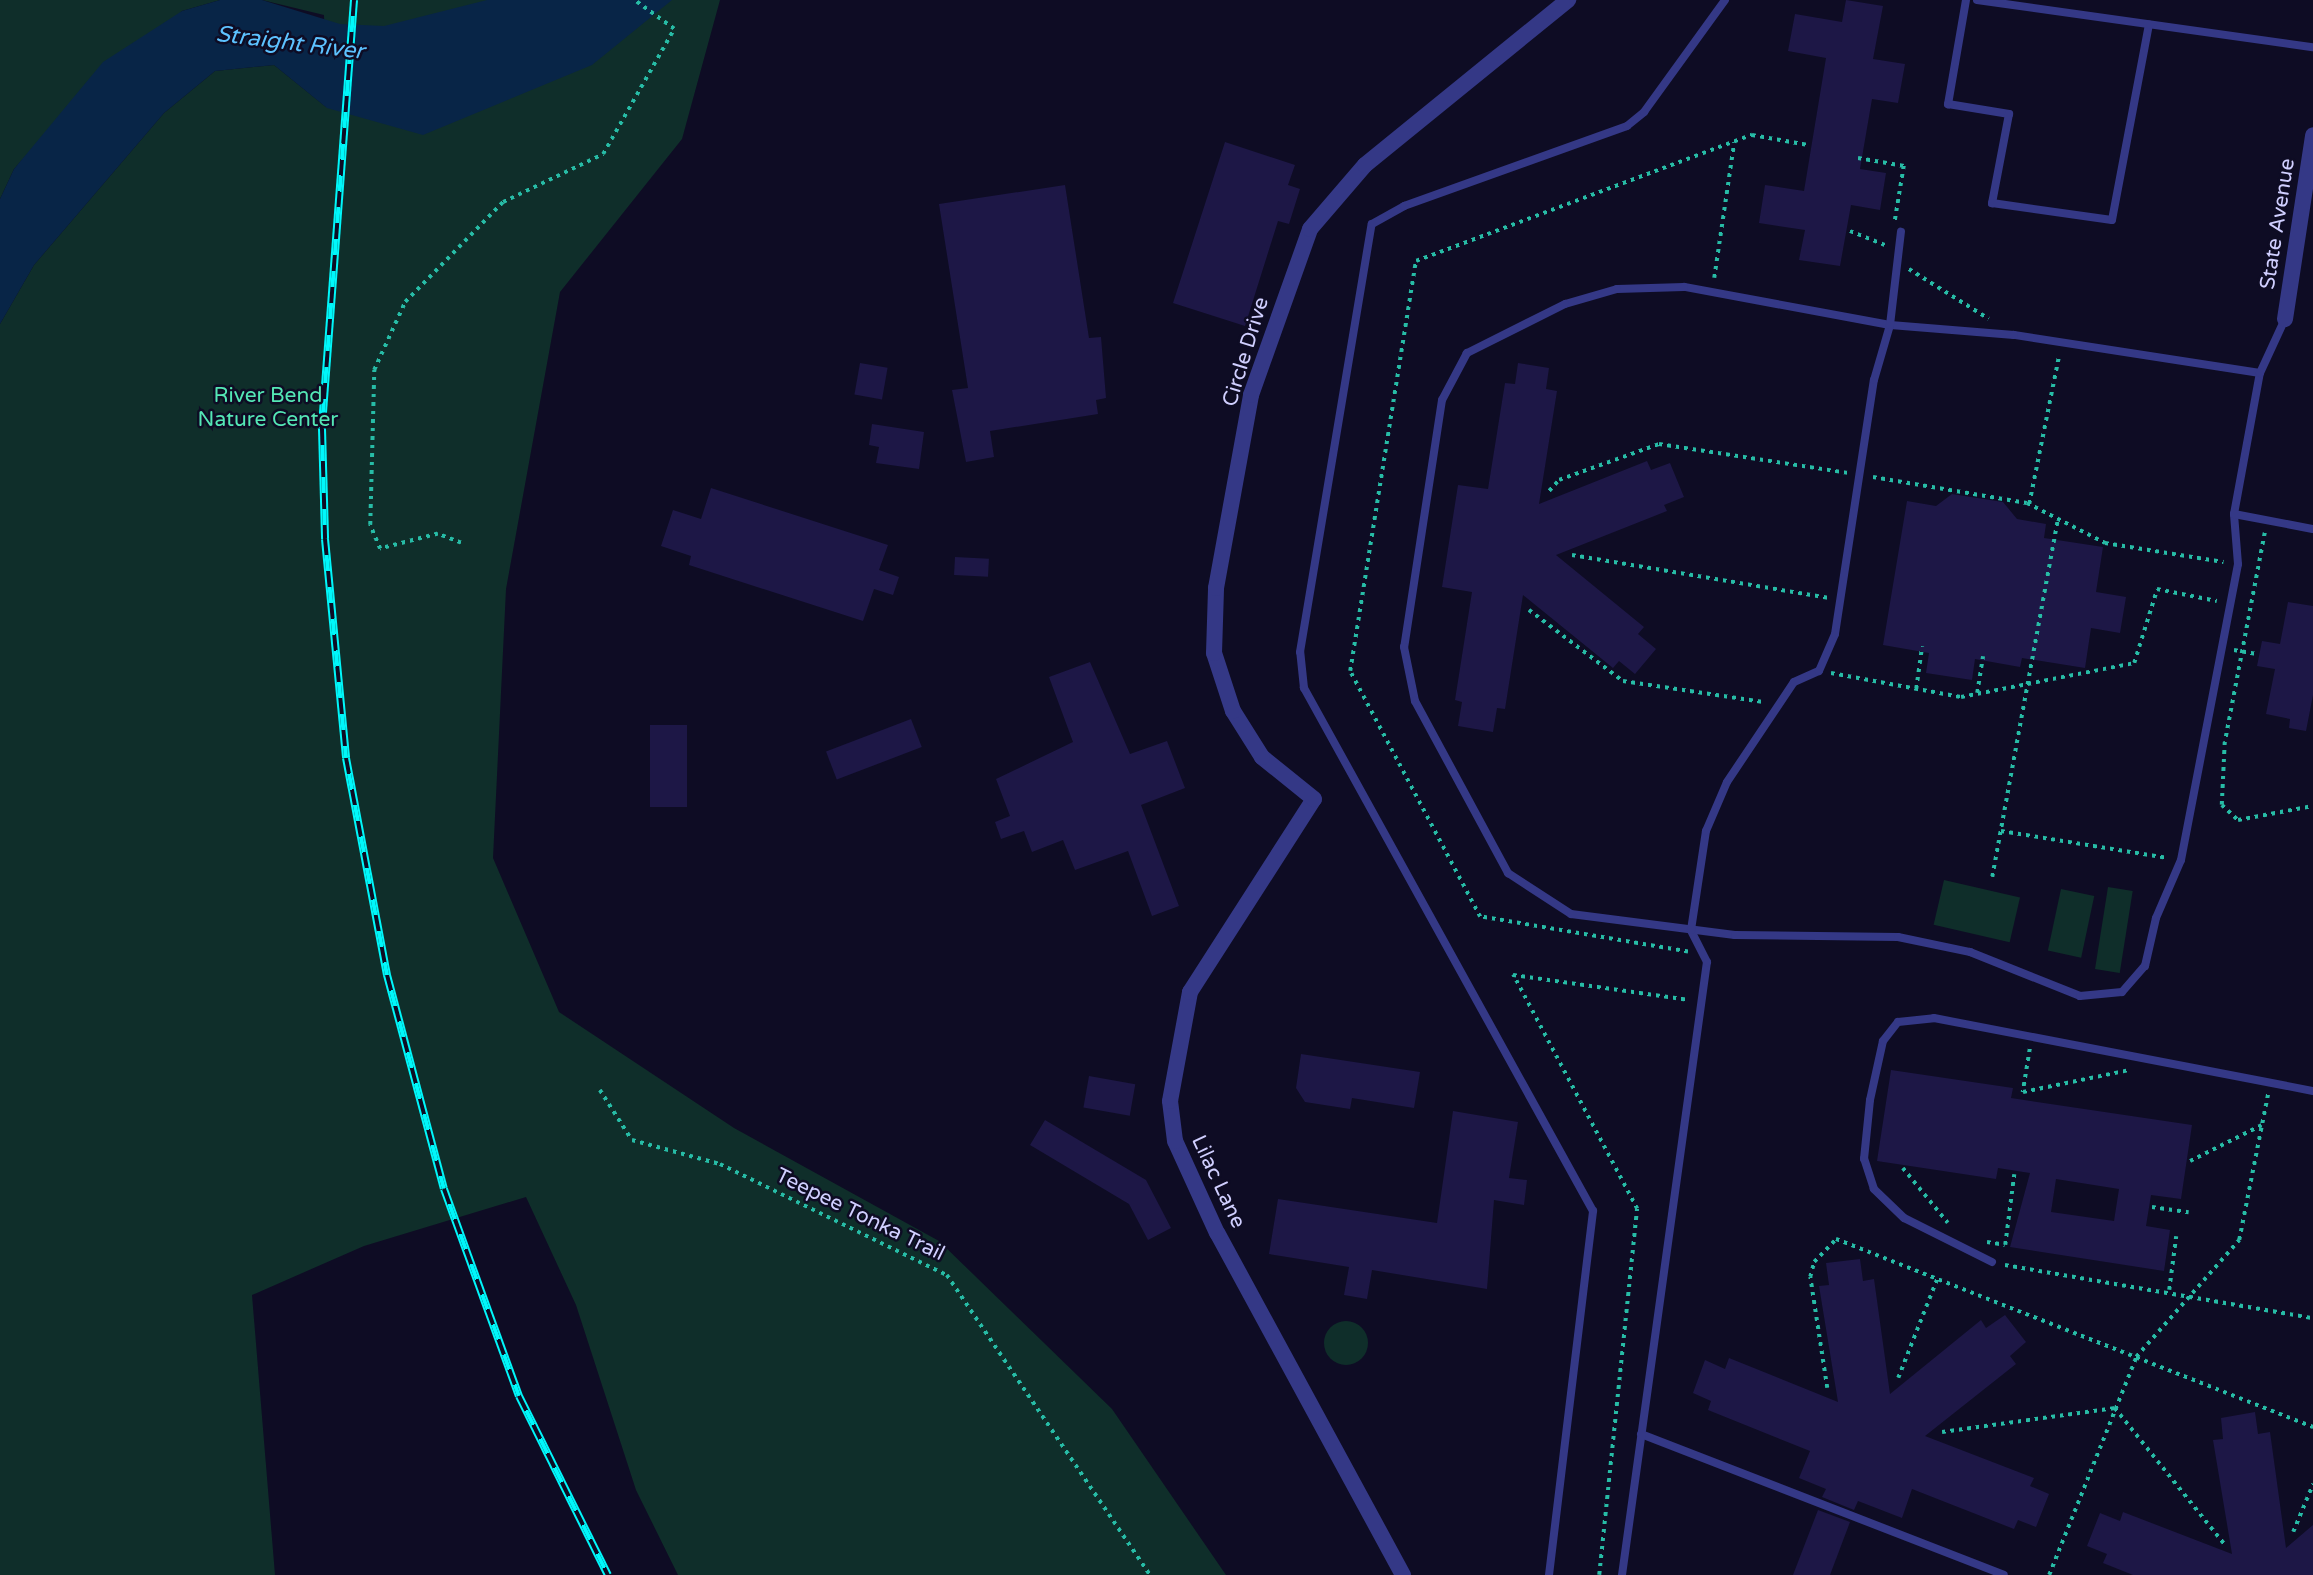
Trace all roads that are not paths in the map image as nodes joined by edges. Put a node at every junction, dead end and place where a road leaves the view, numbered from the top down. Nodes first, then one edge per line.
1 (1568, 0) edge
2 (1725, 0) edge
3 (1966, 0) edge
4 (1977, 0) edge
5 (2149, 24) junction
6 (2313, 47) edge
7 (2313, 135) edge
8 (1901, 232) dead end
9 (2285, 319) joint
10 (1890, 325) junction
11 (2260, 373) junction
12 (2234, 514) junction
13 (2313, 529) edge
14 (1314, 800) joint
15 (1690, 930) junction
16 (2313, 1091) edge
17 (1992, 1262) road end
18 (1641, 1434) junction
19 (1403, 1575) edge
20 (1549, 1575) edge
21 (1622, 1575) edge
22 (2004, 1575) edge

1 - 14 street, Circle Drive
2 - 20 lane
3 - 5 lane
4 - 5 lane
5 - 6 lane
7 - 9 street, State Avenue
8 - 10 lane
9 - 11 lane
10 - 11 lane
10 - 15 lane
10 - 15 lane
11 - 12 lane
12 - 13 lane
12 - 15 lane
14 - 19 street, Lilac Lane
15 - 18 lane
16 - 17 lane
18 - 21 lane
18 - 22 lane

